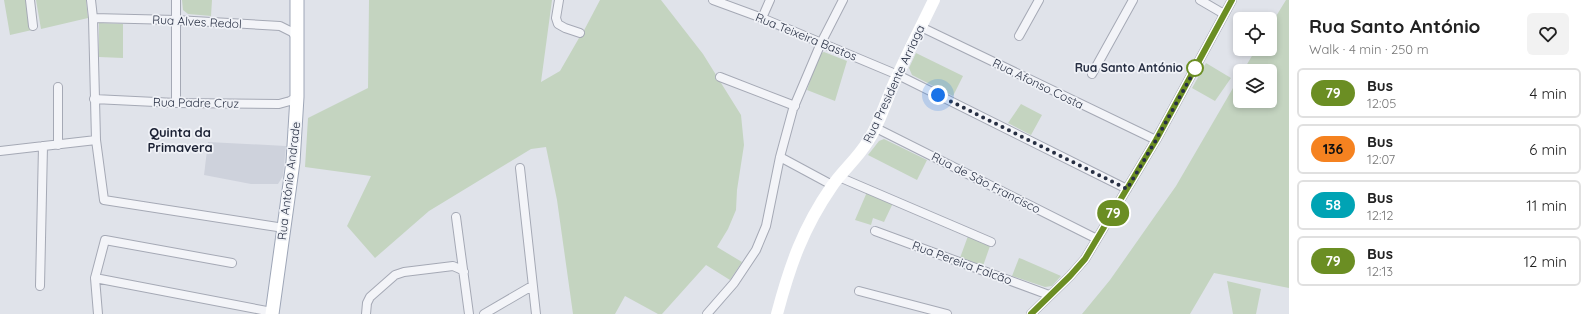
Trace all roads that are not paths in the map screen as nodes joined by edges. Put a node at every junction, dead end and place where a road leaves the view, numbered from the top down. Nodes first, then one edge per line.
1 (30, 0) edge
2 (91, 0) edge
3 (176, 0) edge
4 (297, 0) edge
5 (559, 0) edge
6 (713, 0) edge
7 (770, 0) edge
8 (843, 0) edge
9 (934, 0) edge
10 (1039, 0) edge
11 (1134, 0) edge
12 (1200, 0) edge
13 (1232, 0) edge
14 (1224, 14) junction
15 (93, 18) junction
16 (762, 18) junction
17 (176, 20) junction
18 (34, 26) dead end
19 (921, 27) junction
20 (580, 33) dead end
21 (1019, 36) dead end
22 (297, 38) junction
23 (821, 43) junction
24 (1092, 74) dead end
25 (898, 75) junction
26 (720, 77) dead end
27 (58, 87) dead end
28 (297, 97) junction
29 (94, 100) junction
30 (176, 103) junction
31 (795, 106) junction
32 (876, 128) junction
33 (96, 140) junction
34 (1156, 140) junction
35 (58, 145) junction
36 (43, 146) junction
37 (0, 151) edge
38 (780, 157) junction
39 (520, 168) dead end
40 (835, 181) junction
41 (1127, 189) junction
42 (456, 217) dead end
43 (284, 228) junction
44 (875, 231) dead end
45 (1097, 239) junction
46 (992, 242) dead end
47 (232, 263) dead end
48 (464, 272) junction
49 (96, 278) junction
50 (40, 286) dead end
51 (532, 286) junction
52 (859, 291) dead end
53 (1049, 296) junction
54 (272, 313) edge
55 (98, 314) edge
56 (366, 314) edge
57 (469, 314) edge
58 (484, 314) edge
59 (536, 314) edge
60 (707, 314) edge
61 (777, 314) edge
62 (947, 314) edge
63 (1031, 314) edge

1 - 18 street
2 - 15 street
3 - 17 street
4 - 22 main road, Rua António Andrade
5 - 20 street
6 - 16 street, Rua Teixeira Bastos
7 - 16 street
8 - 23 street
9 - 19 street, Rua Presidente Arriaga
10 - 21 street
11 - 24 street
12 - 14 street
13 - 14 street
14 - 34 street
15 - 17 street, Rua Alves Redol
15 - 29 street
16 - 23 street, Rua Teixeira Bastos
17 - 22 street, Rua Alves Redol
17 - 30 street
19 - 25 street, Rua Presidente Arriaga
19 - 34 street, Rua Afonso Costa
22 - 28 main road, Rua António Andrade
23 - 25 street, Rua Teixeira Bastos
23 - 31 street
25 - 32 street, Rua Presidente Arriaga
25 - 41 street, Rua Teixeira Bastos
26 - 31 street
27 - 35 street
28 - 30 street, Rua Padre Cruz
28 - 43 main road, Rua António Andrade
29 - 30 street, Rua Padre Cruz
29 - 33 street
31 - 38 street
32 - 40 street, Rua Presidente Arriaga
32 - 45 street, Rua de São Francisco
33 - 35 street
33 - 43 street
34 - 41 street
35 - 36 street
36 - 37 street
36 - 50 street
38 - 40 street
38 - 60 street
39 - 51 street
40 - 46 street
40 - 61 street, Rua Presidente Arriaga
41 - 45 street
42 - 48 street
43 - 54 main road, Rua António Andrade
44 - 53 street, Rua Pereira Falcão
45 - 53 street
47 - 49 street
48 - 56 street
48 - 57 street
49 - 54 street
49 - 55 street
51 - 58 street
51 - 59 street
52 - 62 street
53 - 63 street

